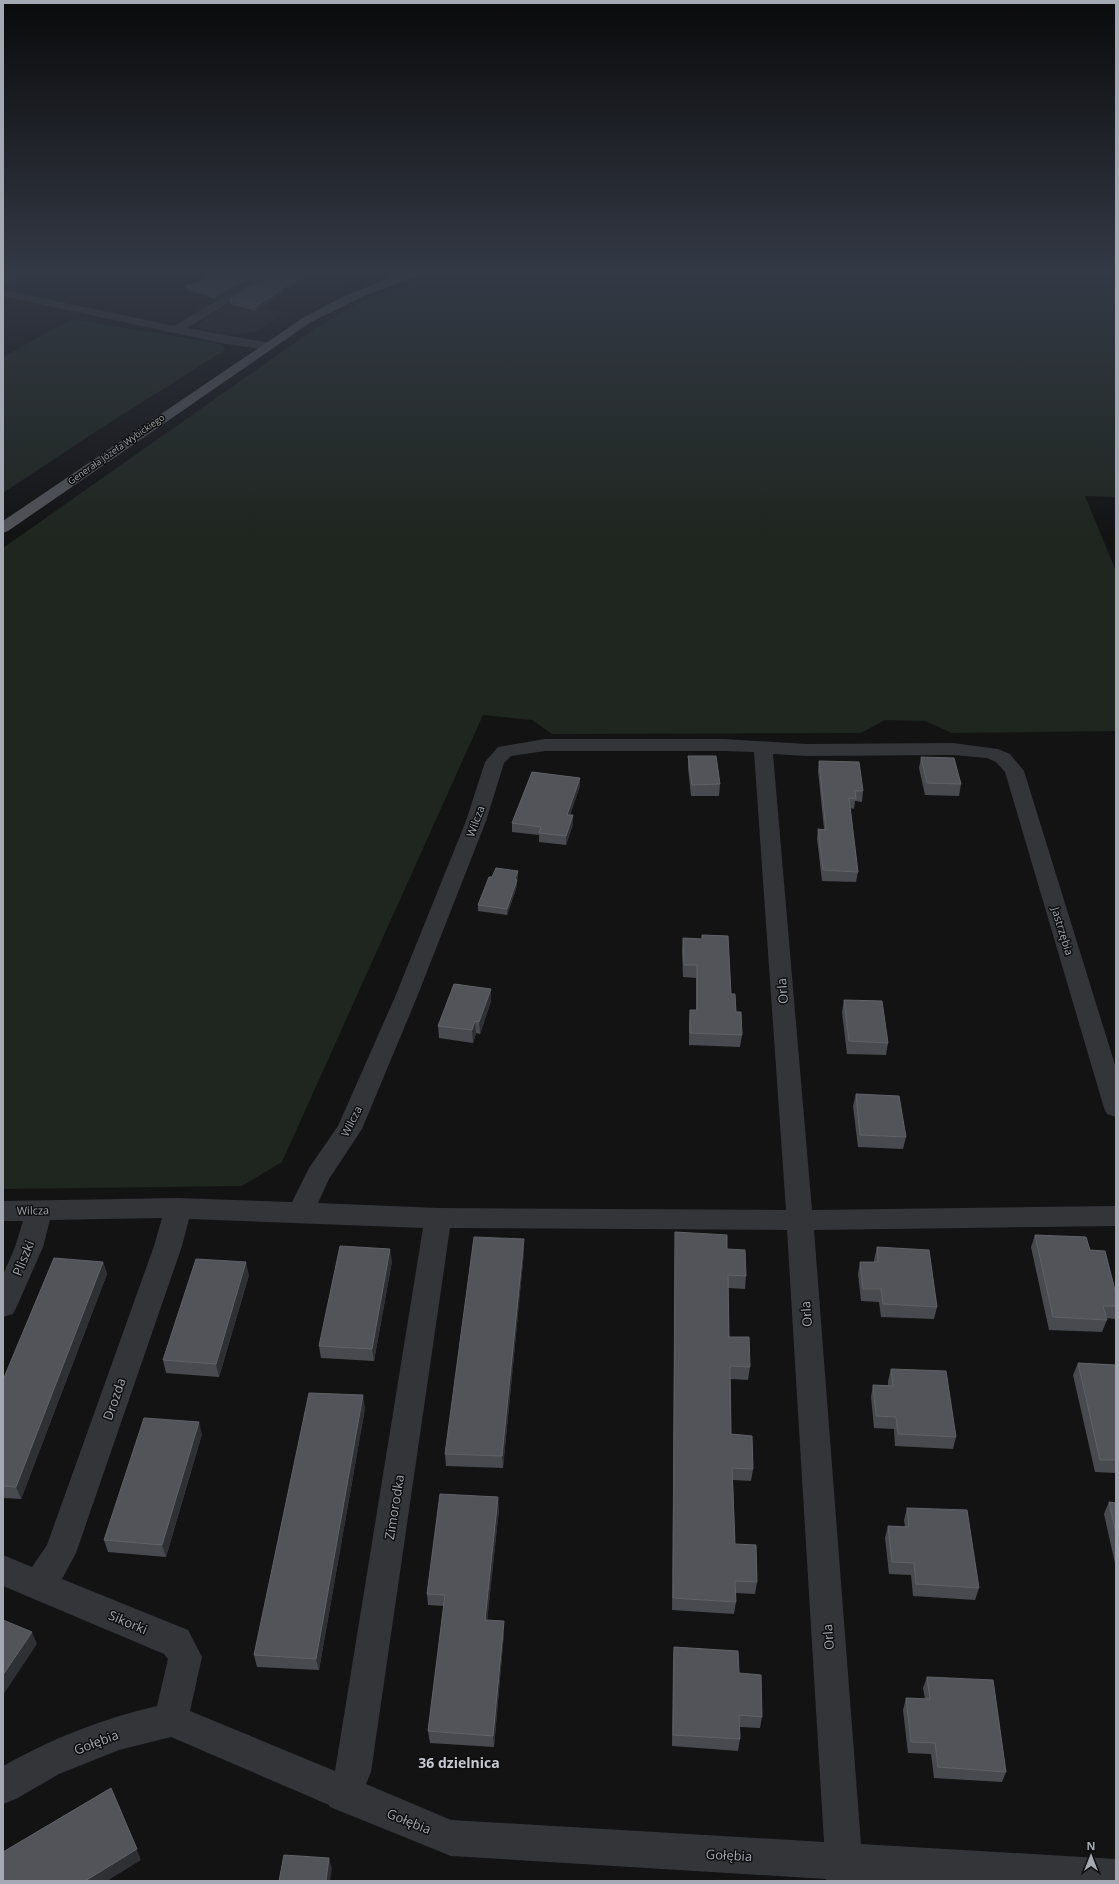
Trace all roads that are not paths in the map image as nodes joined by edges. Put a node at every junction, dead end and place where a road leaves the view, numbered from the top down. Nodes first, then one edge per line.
1 (247, 359) edge
2 (3, 528) edge
3 (763, 748) junction
4 (1116, 1108) edge
5 (178, 1208) junction
6 (40, 1210) junction
7 (3, 1211) edge
8 (300, 1212) junction
9 (1116, 1216) edge
10 (438, 1218) junction
11 (800, 1220) junction
12 (3, 1306) edge
13 (3, 1570) edge
14 (39, 1585) junction
15 (171, 1720) junction
16 (3, 1786) edge
17 (343, 1794) junction
18 (845, 1871) edge
19 (1116, 1878) edge

1 - 2 main road, Generała Józefa Wybickiego
3 - 4 street, Jastrzębia
3 - 8 street, Wilcza
3 - 11 street, Orla
5 - 6 street, Wilcza
5 - 8 street, Wilcza
5 - 14 street, Drozda
6 - 7 street, Wilcza
6 - 12 street, Pliszki
8 - 10 street
9 - 11 street
10 - 11 street
10 - 17 street, Zimorodka
11 - 18 street, Orla
13 - 14 street, Sikorki
14 - 15 street, Sikorki
15 - 16 street, Gołębia
15 - 17 street, Gołębia
17 - 18 street, Gołębia
18 - 19 street, Gołębia

